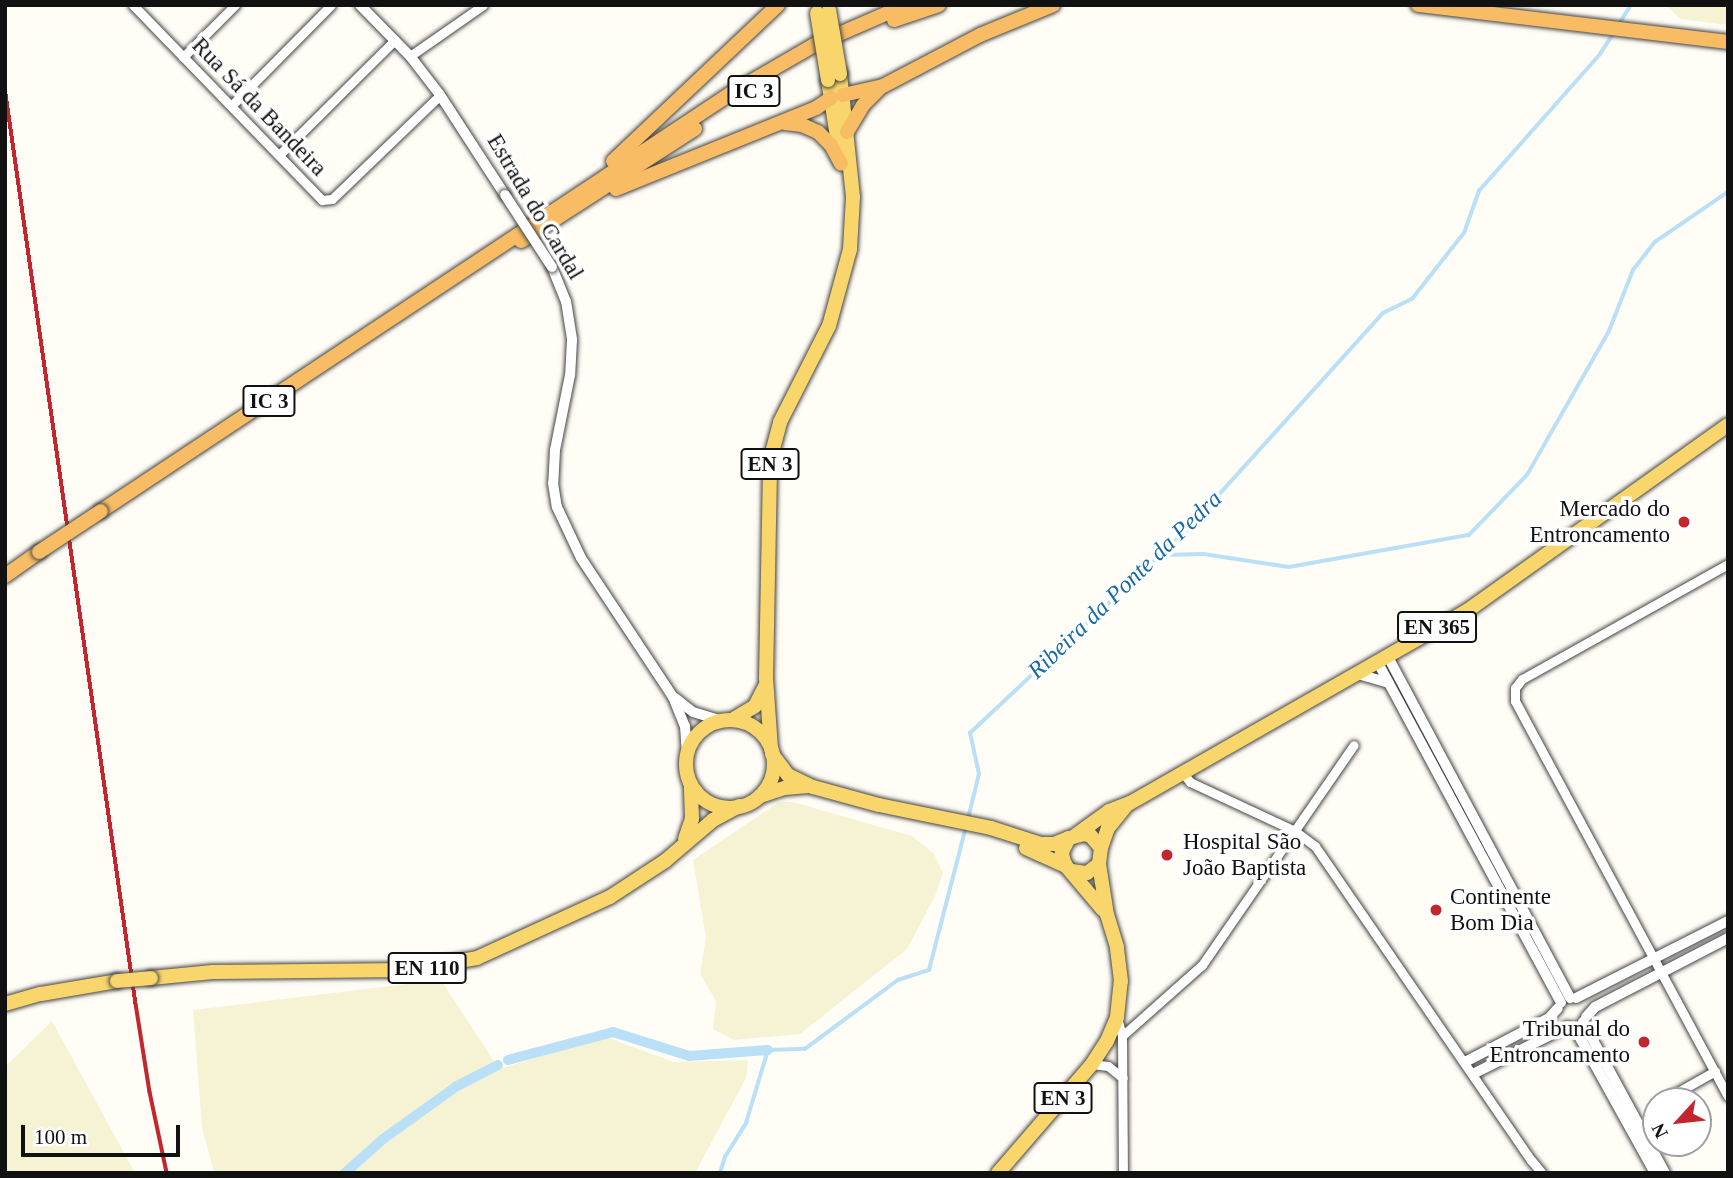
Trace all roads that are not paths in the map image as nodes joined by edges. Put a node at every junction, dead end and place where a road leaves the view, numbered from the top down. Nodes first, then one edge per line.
1 (235, 5) edge
2 (331, 5) edge
3 (360, 5) edge
4 (483, 5) edge
5 (778, 5) edge
6 (906, 5) edge
7 (939, 5) edge
8 (1053, 5) edge
9 (1418, 5) edge
10 (136, 6) edge
11 (823, 8) edge
12 (395, 40) junction
13 (1728, 42) edge
14 (410, 56) junction
15 (183, 57) junction
16 (883, 86) junction
17 (440, 95) junction
18 (837, 96) junction
19 (231, 106) junction
20 (780, 123) junction
21 (847, 132) junction
22 (279, 155) junction
23 (841, 163) junction
24 (587, 187) junction
25 (583, 204) junction
26 (846, 265) junction
27 (437, 291) junction
28 (1728, 425) edge
29 (1728, 564) edge
30 (5, 576) edge
31 (1412, 641) junction
32 (1382, 658) junction
33 (1358, 674) junction
34 (766, 678) junction
35 (1393, 680) junction
36 (667, 687) junction
37 (727, 720) junction
38 (1354, 745) dead end
39 (772, 752) junction
40 (687, 753) junction
41 (1182, 772) junction
42 (691, 782) junction
43 (813, 787) junction
44 (757, 798) junction
45 (1130, 803) junction
46 (739, 806) junction
47 (990, 831) junction
48 (1295, 831) junction
49 (1073, 837) junction
50 (1101, 848) junction
51 (676, 852) junction
52 (1099, 864) junction
53 (1069, 869) junction
54 (1107, 915) junction
55 (1728, 920) edge
56 (1728, 938) edge
57 (1655, 960) junction
58 (1662, 972) junction
59 (1566, 1002) junction
60 (5, 1004) edge
61 (1117, 1017) junction
62 (1578, 1023) junction
63 (1122, 1036) junction
64 (1465, 1062) junction
65 (1092, 1064) junction
66 (1715, 1072) junction
67 (1473, 1074) junction
68 (1123, 1078) junction
69 (1688, 1087) edge
70 (1728, 1096) edge
71 (998, 1173) edge
72 (1123, 1173) edge
73 (1542, 1173) edge
74 (1655, 1173) edge
75 (1665, 1173) edge

1 - 15 street
2 - 19 street
3 - 12 street, Estrada do Cardal
4 - 14 street
5 - 24 highway
6 - 24 highway, IC 3
7 - 25 highway, IC 3
8 - 16 highway
9 - 13 highway
10 - 15 street, Rua Sá da Bandeira
11 - 18 main road, EN 3, bridge
12 - 14 street, Estrada do Cardal
12 - 22 street
14 - 17 street, Estrada do Cardal
15 - 19 street, Rua Sá da Bandeira
16 - 18 highway
16 - 21 highway
17 - 22 street, Rua Sá da Bandeira
17 - 36 street, Estrada do Cardal, bridge
18 - 20 highway
18 - 21 main road, EN 3
18 - 23 main road, EN 3
19 - 22 street, Rua Sá da Bandeira
20 - 23 highway
20 - 25 highway
21 - 26 main road, EN 3
23 - 26 main road, EN 3
24 - 27 highway, IC 3
25 - 27 highway, IC 3
26 - 34 main road, EN 3
27 - 30 highway, IC 3, bridge
28 - 31 main road, EN 365
29 - 57 street
31 - 32 main road, EN 365
31 - 35 street
32 - 33 main road, EN 365
32 - 35 street
33 - 35 street
33 - 41 main road, EN 365
34 - 37 main road, EN 3
34 - 39 main road, EN 3
35 - 59 street
36 - 37 street
36 - 40 street
37 - 39 main road, EN 3
37 - 40 main road, EN 3
38 - 48 street
39 - 43 main road, EN 3
39 - 44 main road, EN 3
40 - 42 main road
41 - 45 main road, EN 365
41 - 48 street
42 - 46 main road
42 - 51 main road
43 - 44 main road, EN 3
43 - 47 main road, EN 3
44 - 46 main road, EN 3
45 - 49 main road, EN 365
45 - 50 main road, EN 365
46 - 51 main road
47 - 49 main road, EN 3
47 - 53 main road, EN 3
48 - 63 street
48 - 64 street
49 - 50 main road
49 - 53 main road
50 - 52 main road, EN 3
51 - 60 main road, EN 110, bridge
52 - 53 main road
52 - 54 main road, EN 3
53 - 54 main road, EN 3
54 - 61 main road, EN 3
55 - 57 street
56 - 58 street
57 - 58 street
57 - 59 street
58 - 62 street
58 - 66 street
59 - 62 street
59 - 62 street
59 - 64 street
61 - 63 street
61 - 65 main road, EN 3
62 - 67 street
62 - 74 street
62 - 75 street
63 - 68 street
64 - 67 street
65 - 68 street
65 - 71 main road, EN 3
66 - 69 street
66 - 70 street
67 - 73 street
68 - 72 street

